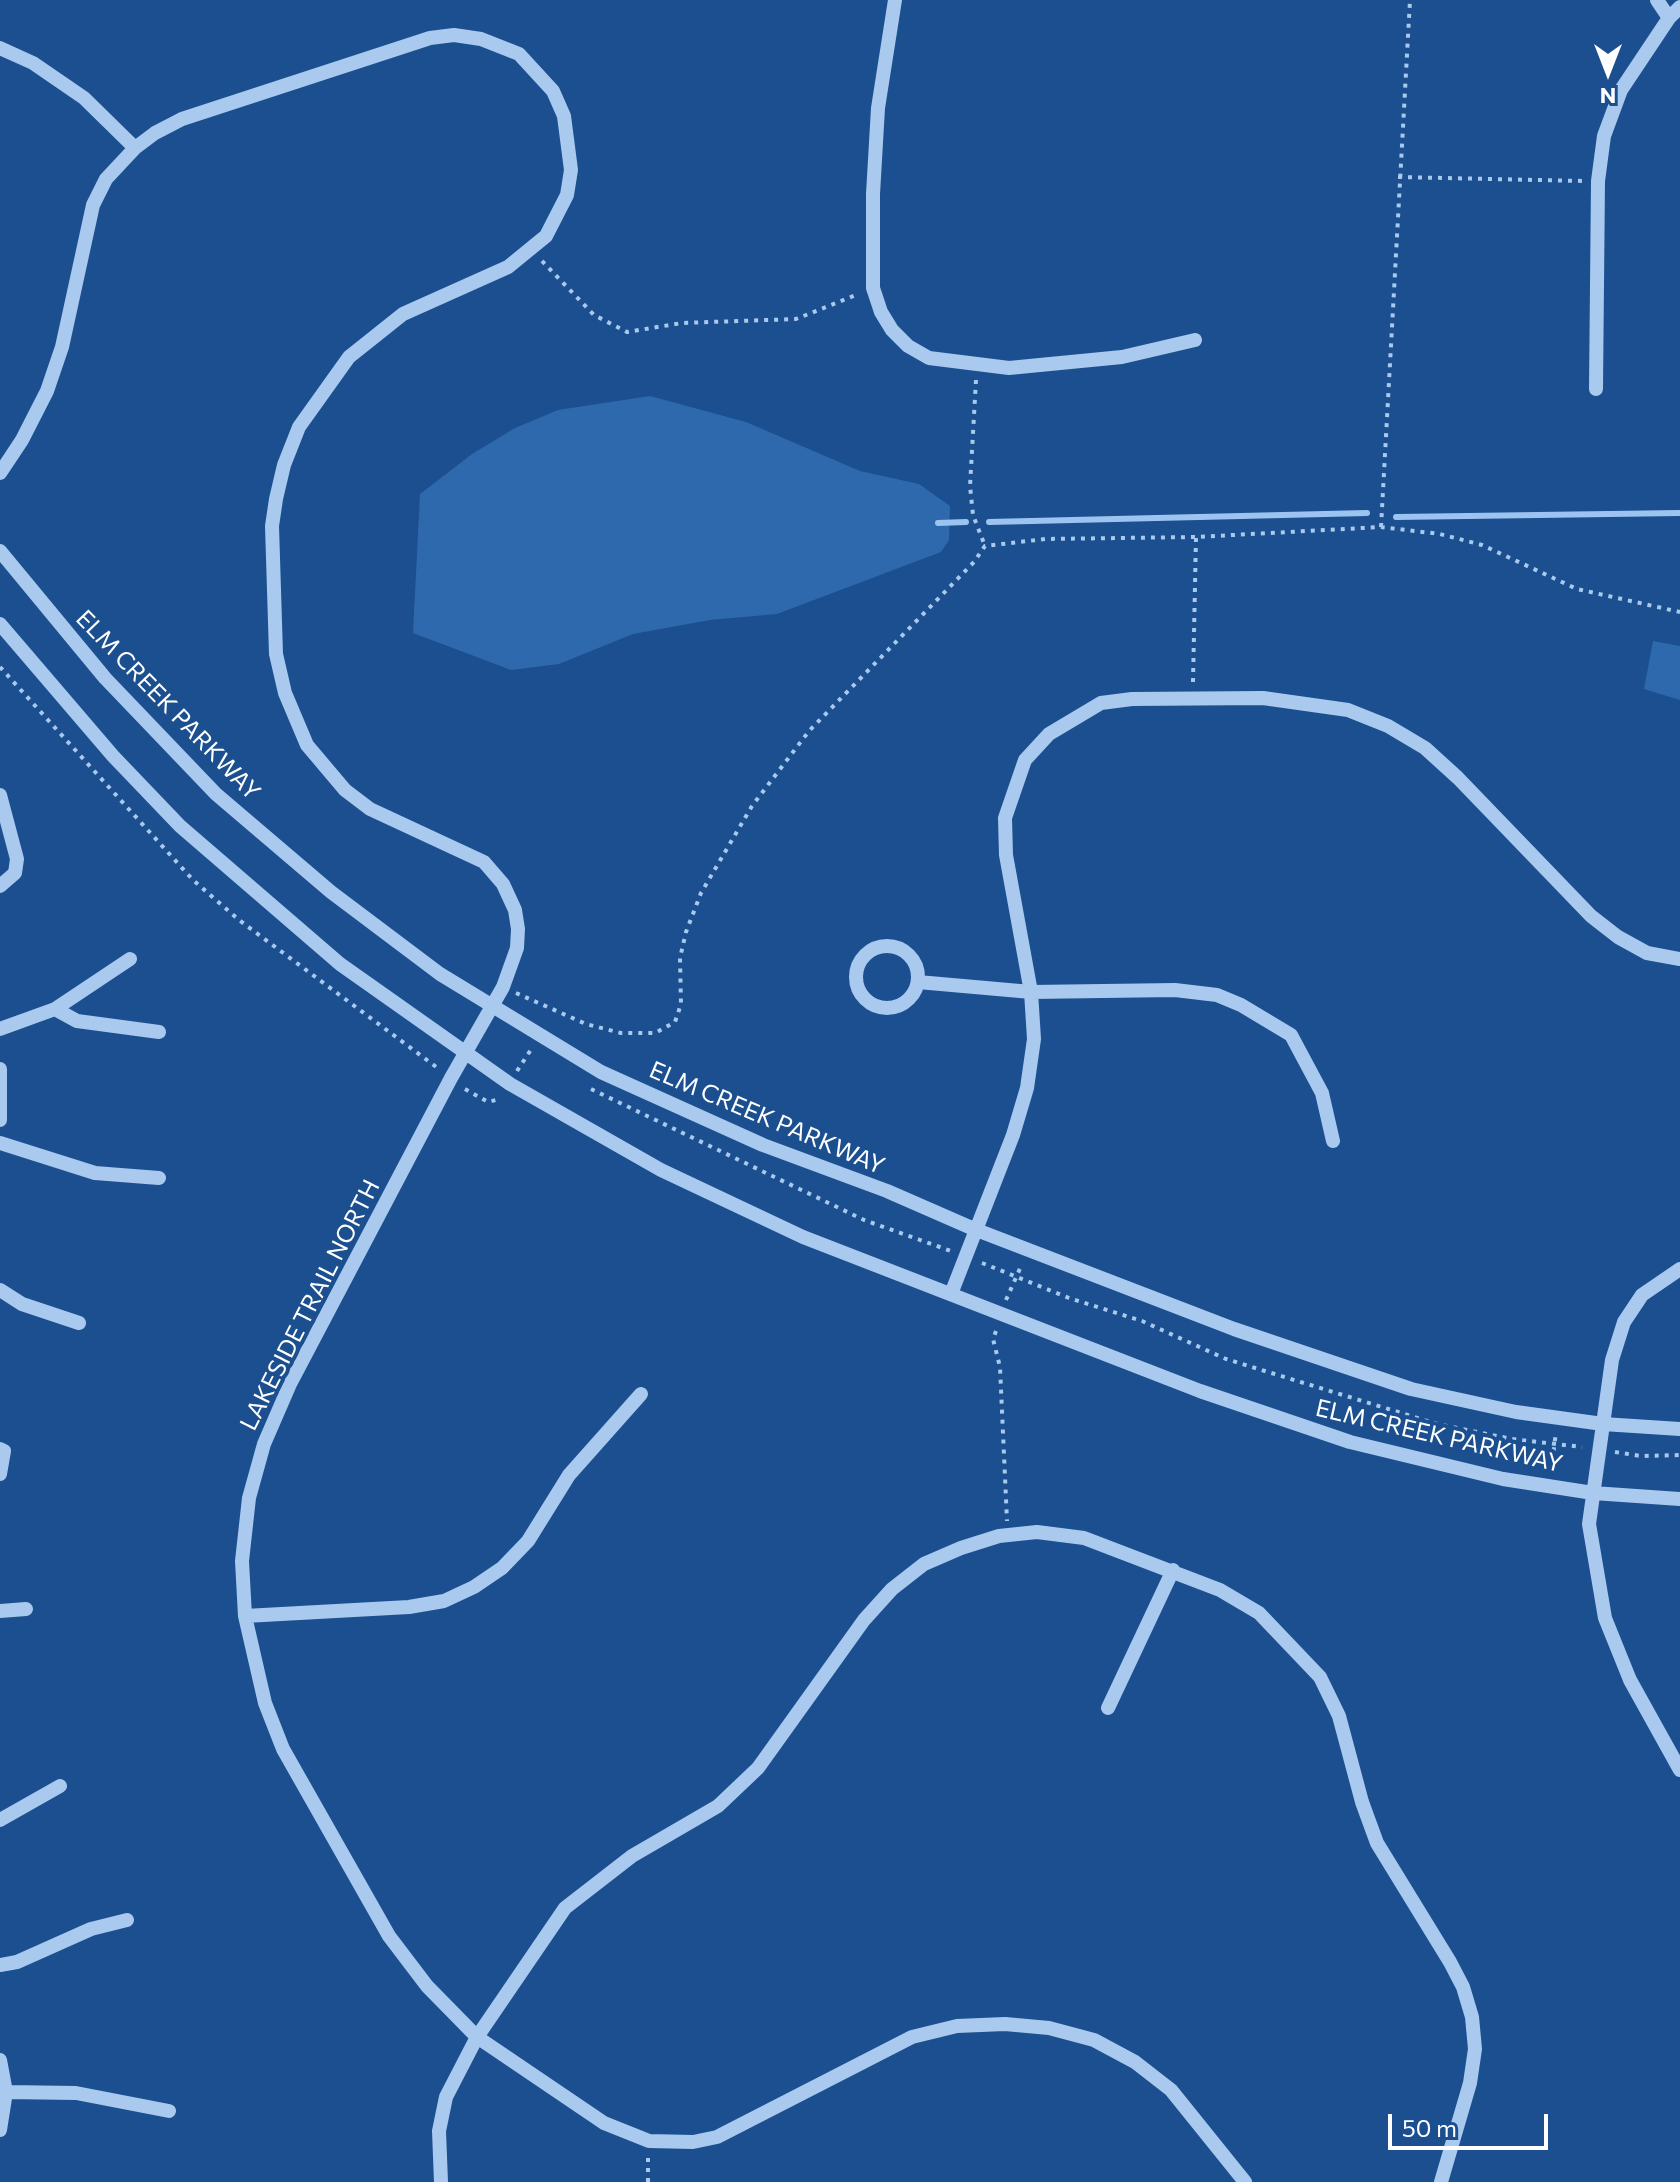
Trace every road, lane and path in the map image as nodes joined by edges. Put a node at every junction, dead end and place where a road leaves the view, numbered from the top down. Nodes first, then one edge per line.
1 (895, 0) edge
2 (1410, 0) edge
3 (1657, 0) edge
4 (1674, 13) edge
5 (0, 48) edge
6 (135, 148) junction
7 (1398, 177) junction
8 (1598, 181) junction
9 (531, 250) junction
10 (873, 288) junction
11 (1195, 340) dead end
12 (977, 366) junction
13 (1596, 389) dead end
14 (0, 473) edge
15 (1381, 527) junction
16 (1196, 537) junction
17 (985, 546) junction
18 (0, 551) edge
19 (1680, 612) edge
20 (0, 624) edge
21 (0, 667) edge
22 (1192, 698) junction
23 (0, 795) edge
24 (0, 886) edge
25 (130, 959) dead end
26 (1680, 959) edge
27 (918, 982) junction
28 (503, 987) junction
29 (1031, 992) junction
30 (492, 1005) junction
31 (55, 1009) junction
32 (555, 1011) junction
33 (0, 1029) edge
34 (159, 1032) dead end
35 (541, 1035) junction
36 (465, 1055) junction
37 (0, 1069) edge
38 (451, 1078) junction
39 (510, 1084) junction
40 (0, 1120) edge
41 (1333, 1141) dead end
42 (0, 1143) edge
43 (159, 1178) dead end
44 (974, 1229) junction
45 (1680, 1269) edge
46 (1017, 1276) dead end
47 (0, 1290) edge
48 (951, 1294) junction
49 (1001, 1314) junction
50 (79, 1323) dead end
51 (641, 1394) dead end
52 (1558, 1418) junction
53 (1603, 1424) junction
54 (1680, 1429) edge
55 (0, 1449) edge
56 (0, 1474) edge
57 (1549, 1486) junction
58 (1593, 1493) junction
59 (1680, 1499) edge
60 (1008, 1535) junction
61 (1173, 1570) junction
62 (26, 1609) dead end
63 (0, 1611) edge
64 (245, 1616) junction
65 (1108, 1708) dead end
66 (1680, 1770) edge
67 (60, 1786) dead end
68 (0, 1820) edge
69 (127, 1920) dead end
70 (0, 1965) edge
71 (477, 2037) junction
72 (0, 2060) edge
73 (6, 2092) junction
74 (169, 2111) dead end
75 (0, 2130) edge
76 (649, 2141) junction
77 (441, 2182) edge
78 (648, 2182) edge
79 (1245, 2182) edge
80 (1441, 2182) edge

1 - 10 street
2 - 7 path
3 - 4 street
4 - 8 street
5 - 6 street
6 - 9 street, LAKESIDE TRAIL NORTH
6 - 14 street, LAKESIDE TRAIL NORTH
7 - 8 path
7 - 15 path
8 - 13 street
9 - 10 path
9 - 28 street, LAKESIDE TRAIL NORTH
10 - 12 street
11 - 12 street
12 - 17 path
15 - 16 path
15 - 19 path
16 - 17 path
16 - 22 path
17 - 32 path
18 - 30 street, ELM CREEK PARKWAY
20 - 36 street, ELM CREEK PARKWAY
21 - 38 path
22 - 26 street
22 - 29 street
23 - 24 street
25 - 31 street
27 - 27 street
27 - 29 street
28 - 30 street, LAKESIDE TRAIL NORTH
28 - 32 path
29 - 41 street
29 - 44 street
30 - 35 street, ELM CREEK PARKWAY
30 - 36 street, LAKESIDE TRAIL NORTH
31 - 33 street
31 - 34 street
32 - 35 path
35 - 39 path
35 - 44 street, ELM CREEK PARKWAY
36 - 38 street, LAKESIDE TRAIL NORTH
36 - 39 street, ELM CREEK PARKWAY
37 - 40 street
38 - 39 path
38 - 64 street, LAKESIDE TRAIL NORTH
39 - 48 street, ELM CREEK PARKWAY
42 - 43 street
44 - 48 street
44 - 52 street, ELM CREEK PARKWAY
45 - 53 street
46 - 49 path
47 - 50 street
48 - 49 street, ELM CREEK PARKWAY
49 - 57 street, ELM CREEK PARKWAY
49 - 60 path
51 - 64 street
52 - 53 street, ELM CREEK PARKWAY
52 - 57 path
53 - 54 street, ELM CREEK PARKWAY
53 - 58 street
55 - 56 street
57 - 58 street, ELM CREEK PARKWAY
58 - 59 street, ELM CREEK PARKWAY
58 - 66 street
60 - 61 street
60 - 71 street
61 - 65 street
61 - 80 street
62 - 63 street
64 - 71 street, LAKESIDE TRAIL NORTH
67 - 68 street
69 - 70 street
71 - 76 street, LAKESIDE TRAIL NORTH
71 - 77 street
72 - 73 street
73 - 74 street
73 - 75 street
76 - 78 path
76 - 79 street, LAKESIDE TRAIL NORTH

